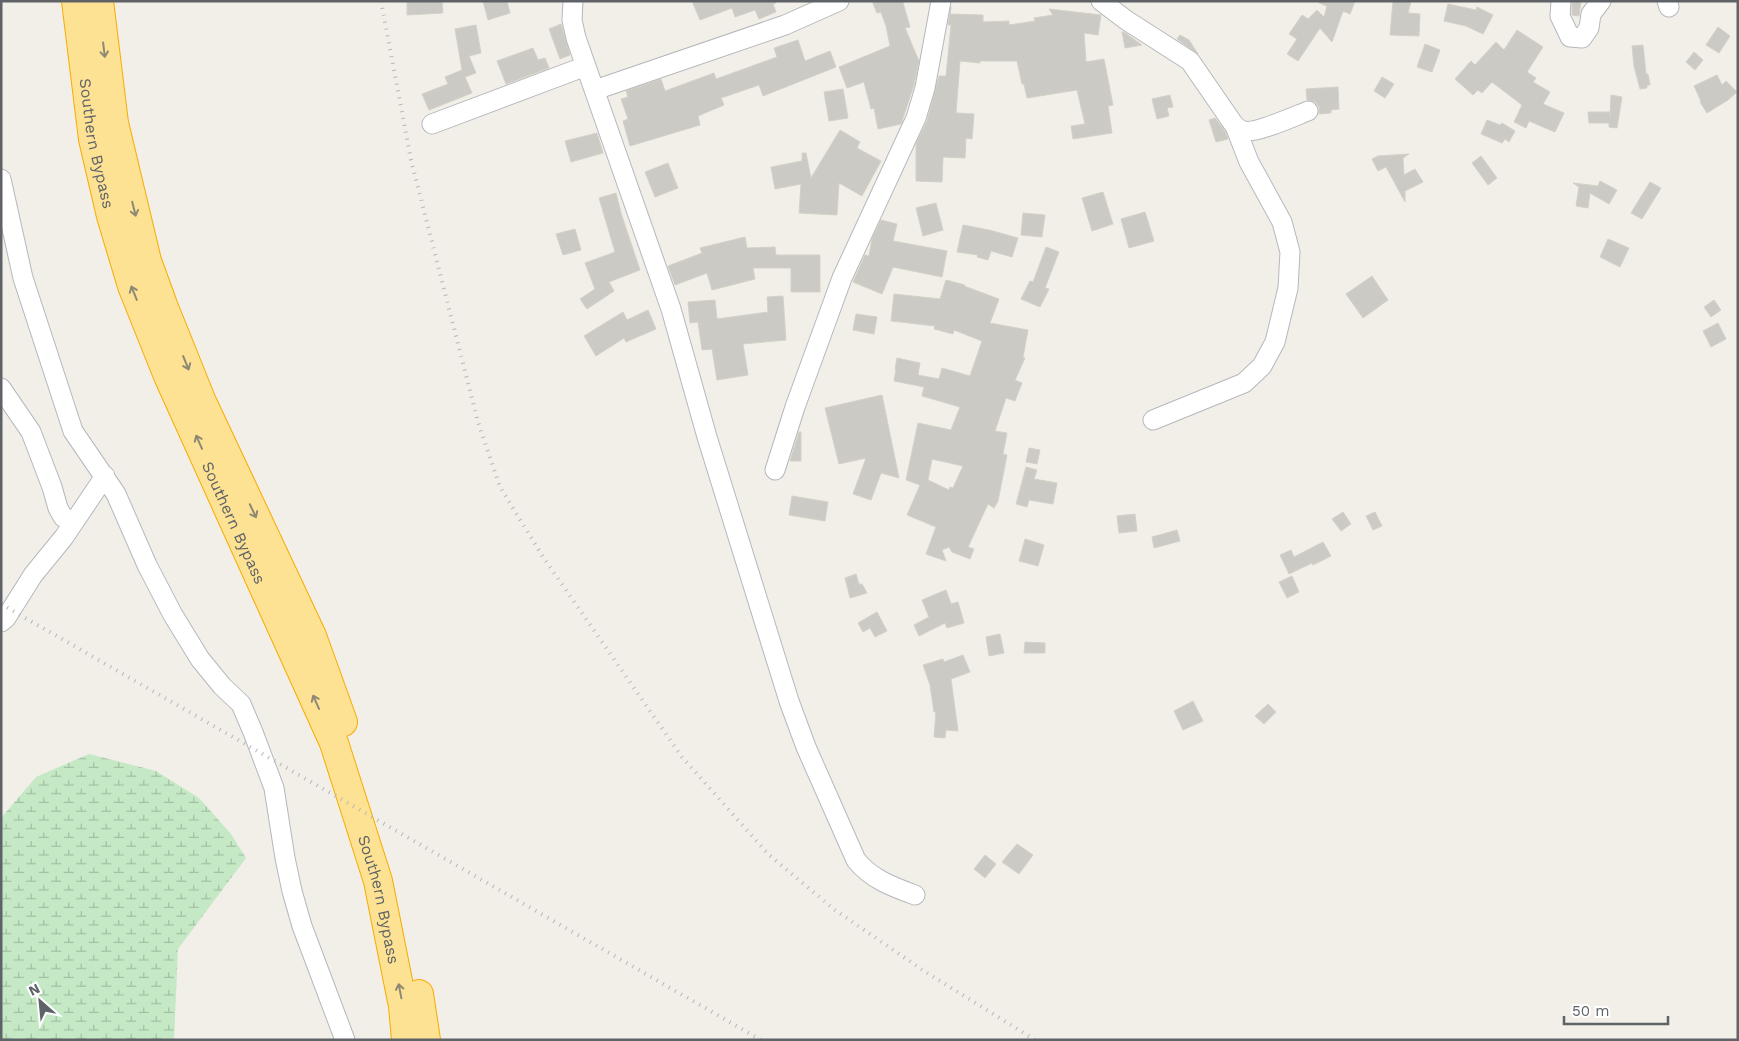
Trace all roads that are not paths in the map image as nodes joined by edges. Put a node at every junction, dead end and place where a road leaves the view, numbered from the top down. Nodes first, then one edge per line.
1 (76, 1) edge
2 (99, 1) edge
3 (573, 1) edge
4 (839, 1) edge
5 (941, 1) edge
6 (1101, 1) edge
7 (1561, 1) edge
8 (1602, 1) edge
9 (586, 66) junction
10 (595, 90) junction
11 (1308, 111) dead end
12 (432, 124) dead end
13 (1235, 126) junction
14 (1, 179) edge
15 (1, 388) edge
16 (1153, 420) dead end
17 (776, 470) dead end
18 (105, 476) junction
19 (74, 522) junction
20 (1, 622) edge
21 (915, 896) dead end
22 (345, 1040) edge
23 (406, 1040) edge
24 (426, 1040) edge

23 -> 1 highway, Southern Bypass
2 -> 24 highway, Southern Bypass
3 - 9 street
4 - 10 street
5 - 17 street
6 - 13 street
7 - 8 street
9 - 10 street
9 - 12 street
10 - 21 street
11 - 13 street
13 - 16 street
14 - 18 street
15 - 19 street
18 - 19 street
18 - 22 street
19 - 20 street

